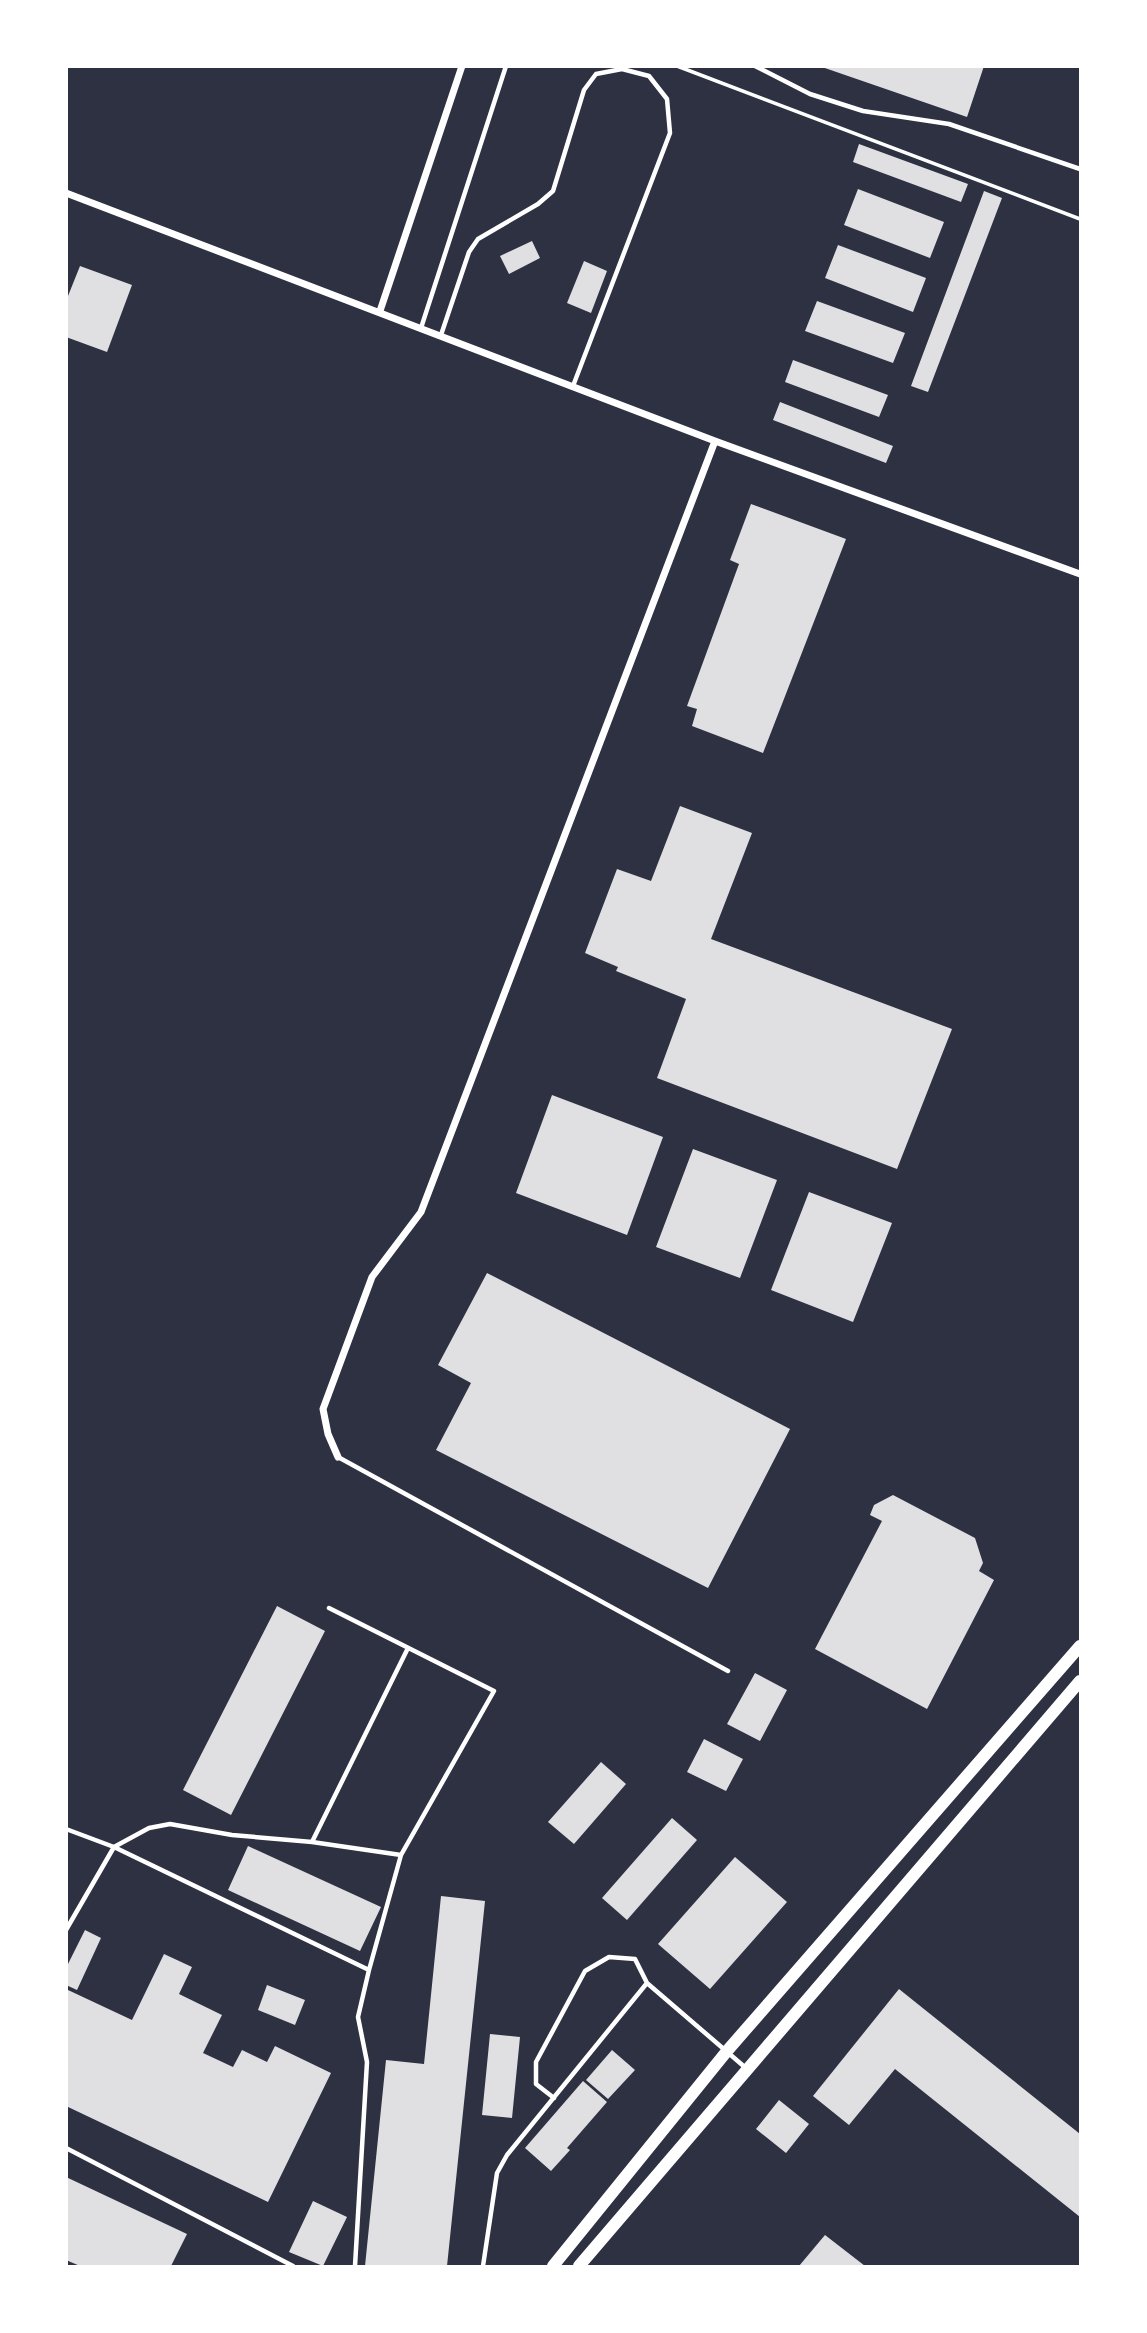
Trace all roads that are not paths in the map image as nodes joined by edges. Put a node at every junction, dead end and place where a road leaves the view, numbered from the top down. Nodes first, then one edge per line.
1 (462, 66) edge
2 (506, 66) edge
3 (755, 66) edge
4 (1080, 169) edge
5 (66, 193) edge
6 (380, 312) junction
7 (421, 328) junction
8 (441, 335) junction
9 (573, 386) junction
10 (715, 441) junction
11 (1080, 574) edge
12 (338, 1457) joint
13 (329, 1608) dead end
14 (1080, 1646) edge
15 (408, 1648) junction
16 (729, 1671) dead end
17 (1080, 1681) edge
18 (66, 1829) edge
19 (312, 1842) junction
20 (114, 1847) junction
21 (401, 1854) junction
22 (67, 1926) edge
23 (369, 1970) junction
24 (647, 1983) junction
25 (727, 2051) junction
26 (747, 2069) junction
27 (554, 2098) junction
28 (66, 2148) edge
29 (293, 2266) edge
30 (355, 2266) edge
31 (483, 2266) edge
32 (553, 2266) edge
33 (579, 2266) edge

1 - 6 street
2 - 7 lane
3 - 4 lane
5 - 6 street
6 - 7 street
7 - 8 street
8 - 9 street
8 - 9 lane
9 - 10 street
10 - 11 street
10 - 12 street
12 - 16 lane
13 - 15 lane
14 - 25 main road
15 - 19 lane
15 - 21 lane
17 - 26 main road
18 - 20 lane
19 - 20 lane
19 - 21 lane
20 - 22 lane
20 - 23 lane
21 - 23 lane
23 - 30 lane
24 - 25 lane
24 - 27 lane
24 - 27 lane
25 - 26 lane
25 - 32 main road
26 - 33 main road
27 - 31 lane
28 - 29 lane

